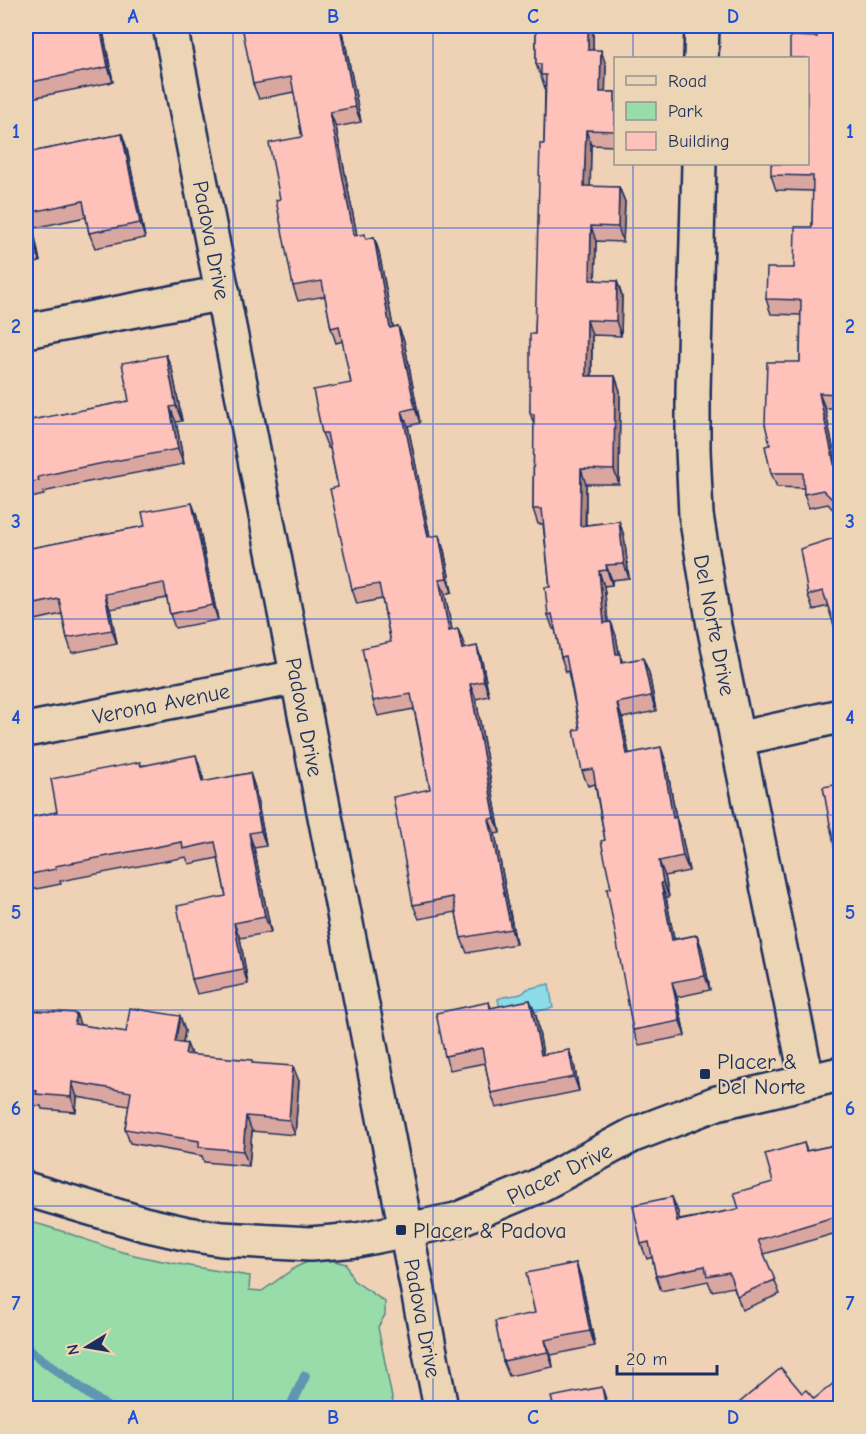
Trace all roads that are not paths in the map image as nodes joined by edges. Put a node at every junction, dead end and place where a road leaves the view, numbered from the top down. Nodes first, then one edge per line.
1 (170, 26) edge
2 (702, 26) edge
3 (702, 57) edge
4 (699, 165) edge
5 (223, 293) junction
6 (26, 331) edge
7 (297, 677) junction
8 (840, 716) edge
9 (26, 730) edge
10 (737, 740) junction
11 (840, 1074) edge
12 (807, 1080) junction
13 (26, 1189) edge
14 (405, 1231) junction
15 (441, 1408) edge

1 - 5 street, Padova Drive
2 - 3 street
4 - 10 street, Del Norte Drive
5 - 6 street
5 - 7 street, Padova Drive
7 - 9 street, Verona Avenue
7 - 14 street, Padova Drive
8 - 10 street
10 - 12 street, Del Norte Drive
11 - 12 street, Placer Drive
12 - 14 street, Placer Drive
13 - 14 street, Placer Drive
14 - 15 street, Padova Drive

